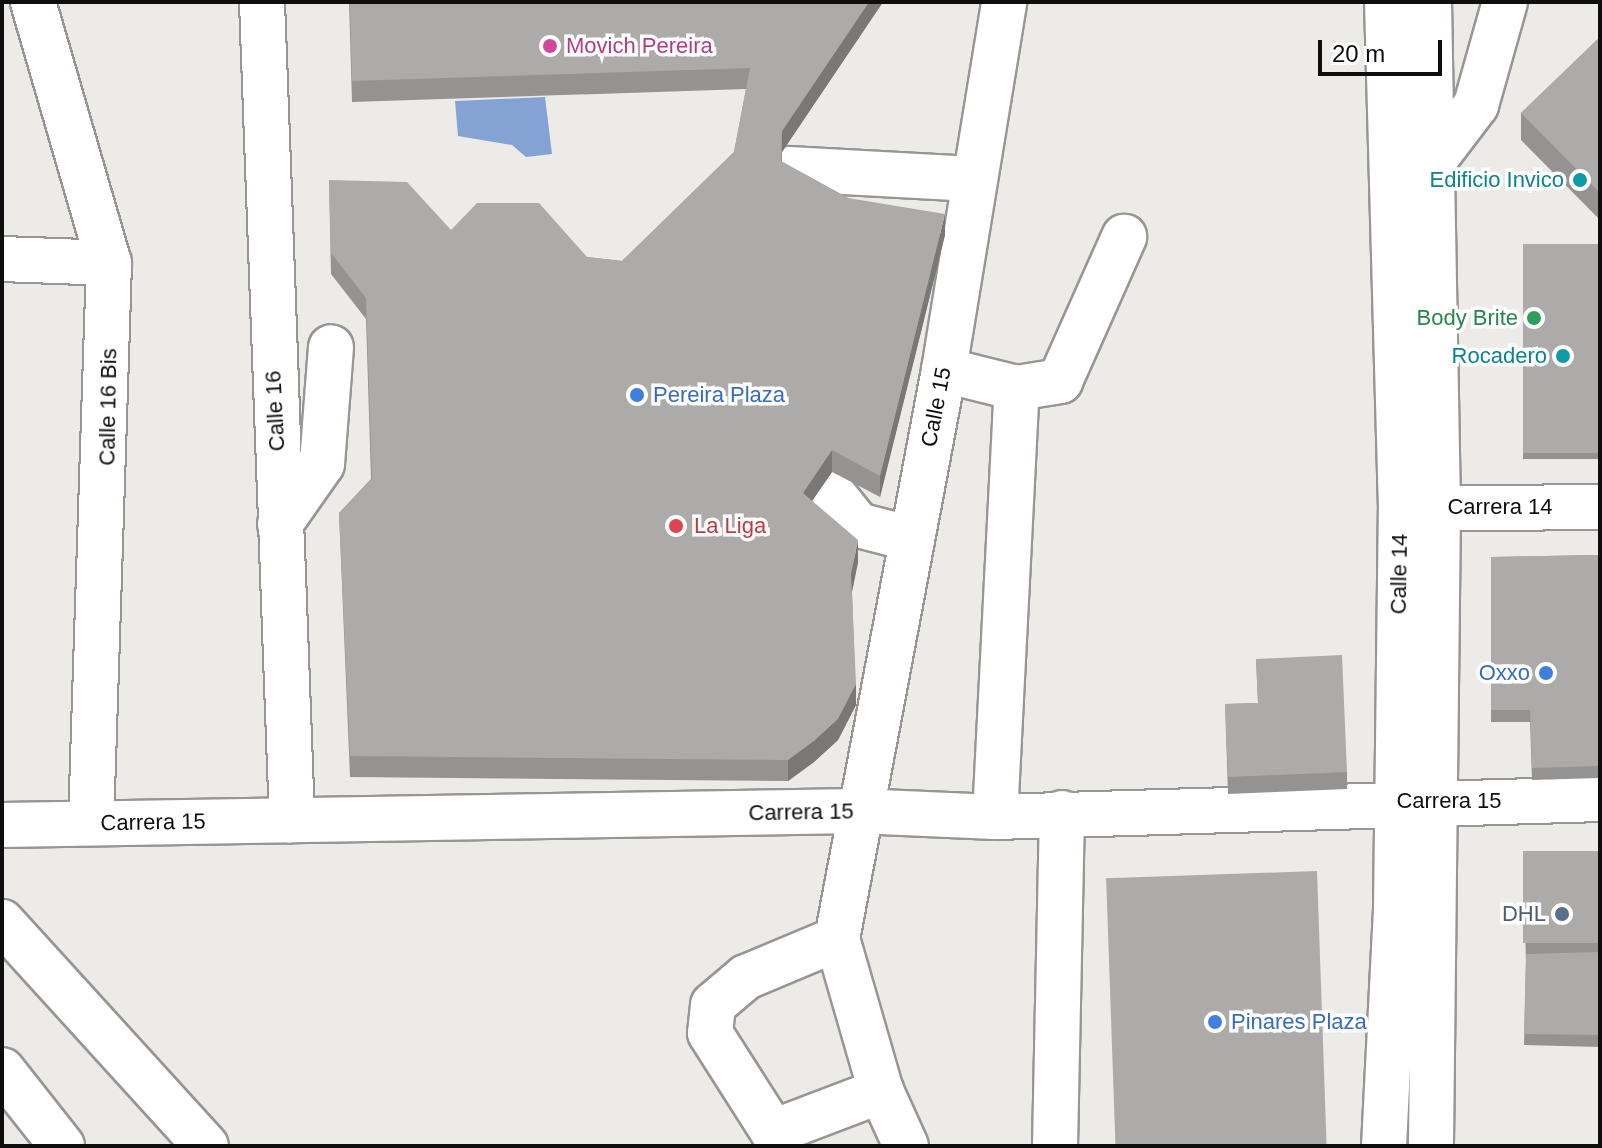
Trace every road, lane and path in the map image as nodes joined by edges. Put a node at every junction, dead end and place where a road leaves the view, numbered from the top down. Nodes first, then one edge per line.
1 (33, 2) edge
2 (262, 2) edge
3 (1004, 2) edge
4 (1387, 2) edge
5 (1429, 2) edge
6 (1505, 2) edge
7 (1432, 163) junction
8 (788, 169) edge
9 (974, 179) junction
10 (1124, 237) dead end
11 (2, 259) edge
12 (109, 263) junction
13 (331, 347) dead end
14 (944, 370) junction
15 (1017, 388) junction
16 (833, 494) dead end
17 (1600, 507) edge
18 (1419, 508) junction
19 (280, 524) junction
20 (912, 539) junction
21 (1600, 799) edge
22 (1394, 802) junction
23 (1437, 802) junction
24 (857, 811) junction
25 (1062, 813) junction
26 (995, 817) junction
27 (292, 820) junction
28 (91, 823) junction
29 (2, 825) edge
30 (2, 922) edge
31 (837, 939) junction
32 (1434, 970) junction
33 (2, 1070) edge
34 (881, 1091) junction
35 (62, 1146) edge
36 (206, 1146) edge
37 (906, 1146) edge
38 (1055, 1146) edge
39 (1384, 1146) edge
40 (1431, 1146) edge
41 (1446, 1146) edge

1 - 12 street, Calle 16 Bis
2 - 19 street, Calle 16
3 - 9 street, Calle 15
4 - 18 street, Calle 14
5 - 7 street, Calle 14
6 - 7 street
7 - 18 street, Calle 14
8 - 9 street
9 - 14 street, Calle 15
10 - 15 street
11 - 12 street
12 - 28 street, Calle 16 Bis
13 - 19 street
14 - 15 street
14 - 20 street, Calle 15
15 - 26 street
16 - 20 street
17 - 18 street, Carrera 14
18 - 22 street, Calle 14
18 - 23 street, Calle 14
19 - 27 street, Calle 16
20 - 24 street, Calle 15
21 - 23 street, Carrera 15
22 - 23 street, Carrera 15
22 - 25 street, Carrera 15
22 - 39 street, Calle 14
23 - 32 street, Calle 14
24 - 26 street, Carrera 15
24 - 27 street, Carrera 15
24 - 31 street, Calle 15
25 - 26 street, Carrera 15
25 - 38 street
27 - 28 street, Carrera 15
28 - 29 street, Carrera 15
30 - 36 street
31 - 34 street
31 - 34 street
32 - 40 street, Calle 14
32 - 41 street
33 - 35 street
34 - 37 street

